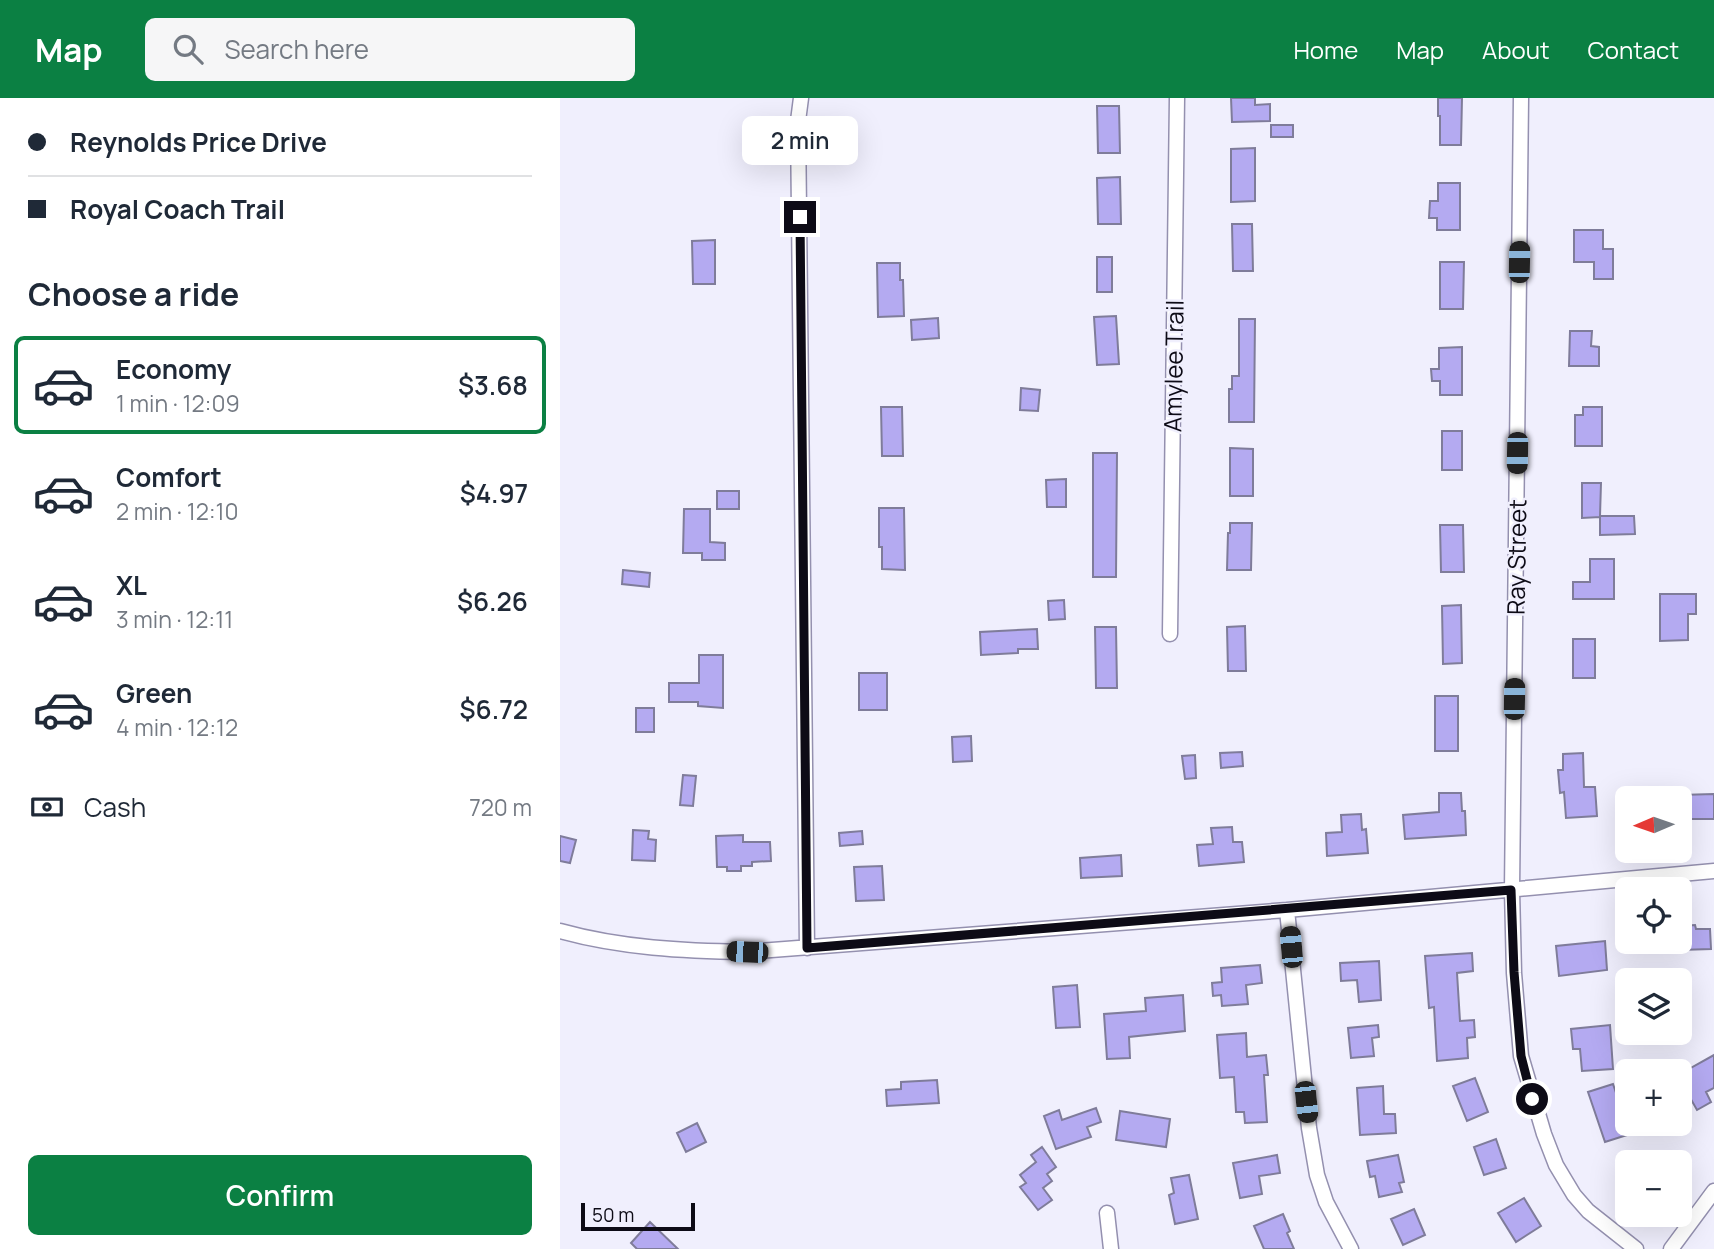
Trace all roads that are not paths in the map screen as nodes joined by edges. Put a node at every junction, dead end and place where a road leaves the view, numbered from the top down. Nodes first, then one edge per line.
1 (801, 98) edge
2 (1177, 98) edge
3 (1521, 98) edge
4 (1170, 635) dead end
5 (1714, 871) edge
6 (1511, 890) junction
7 (1287, 910) junction
8 (560, 931) edge
9 (807, 948) junction
10 (1714, 1191) edge
11 (1107, 1213) dead end
12 (1111, 1249) edge
13 (1351, 1249) edge
14 (1636, 1249) edge
15 (1671, 1249) edge

1 - 9 street
2 - 4 street, Amylee Trail
3 - 6 street, Ray Street
5 - 6 street
6 - 7 street
6 - 14 street, Ray Street
7 - 9 street
7 - 13 street
8 - 9 street
10 - 15 street
11 - 12 street

